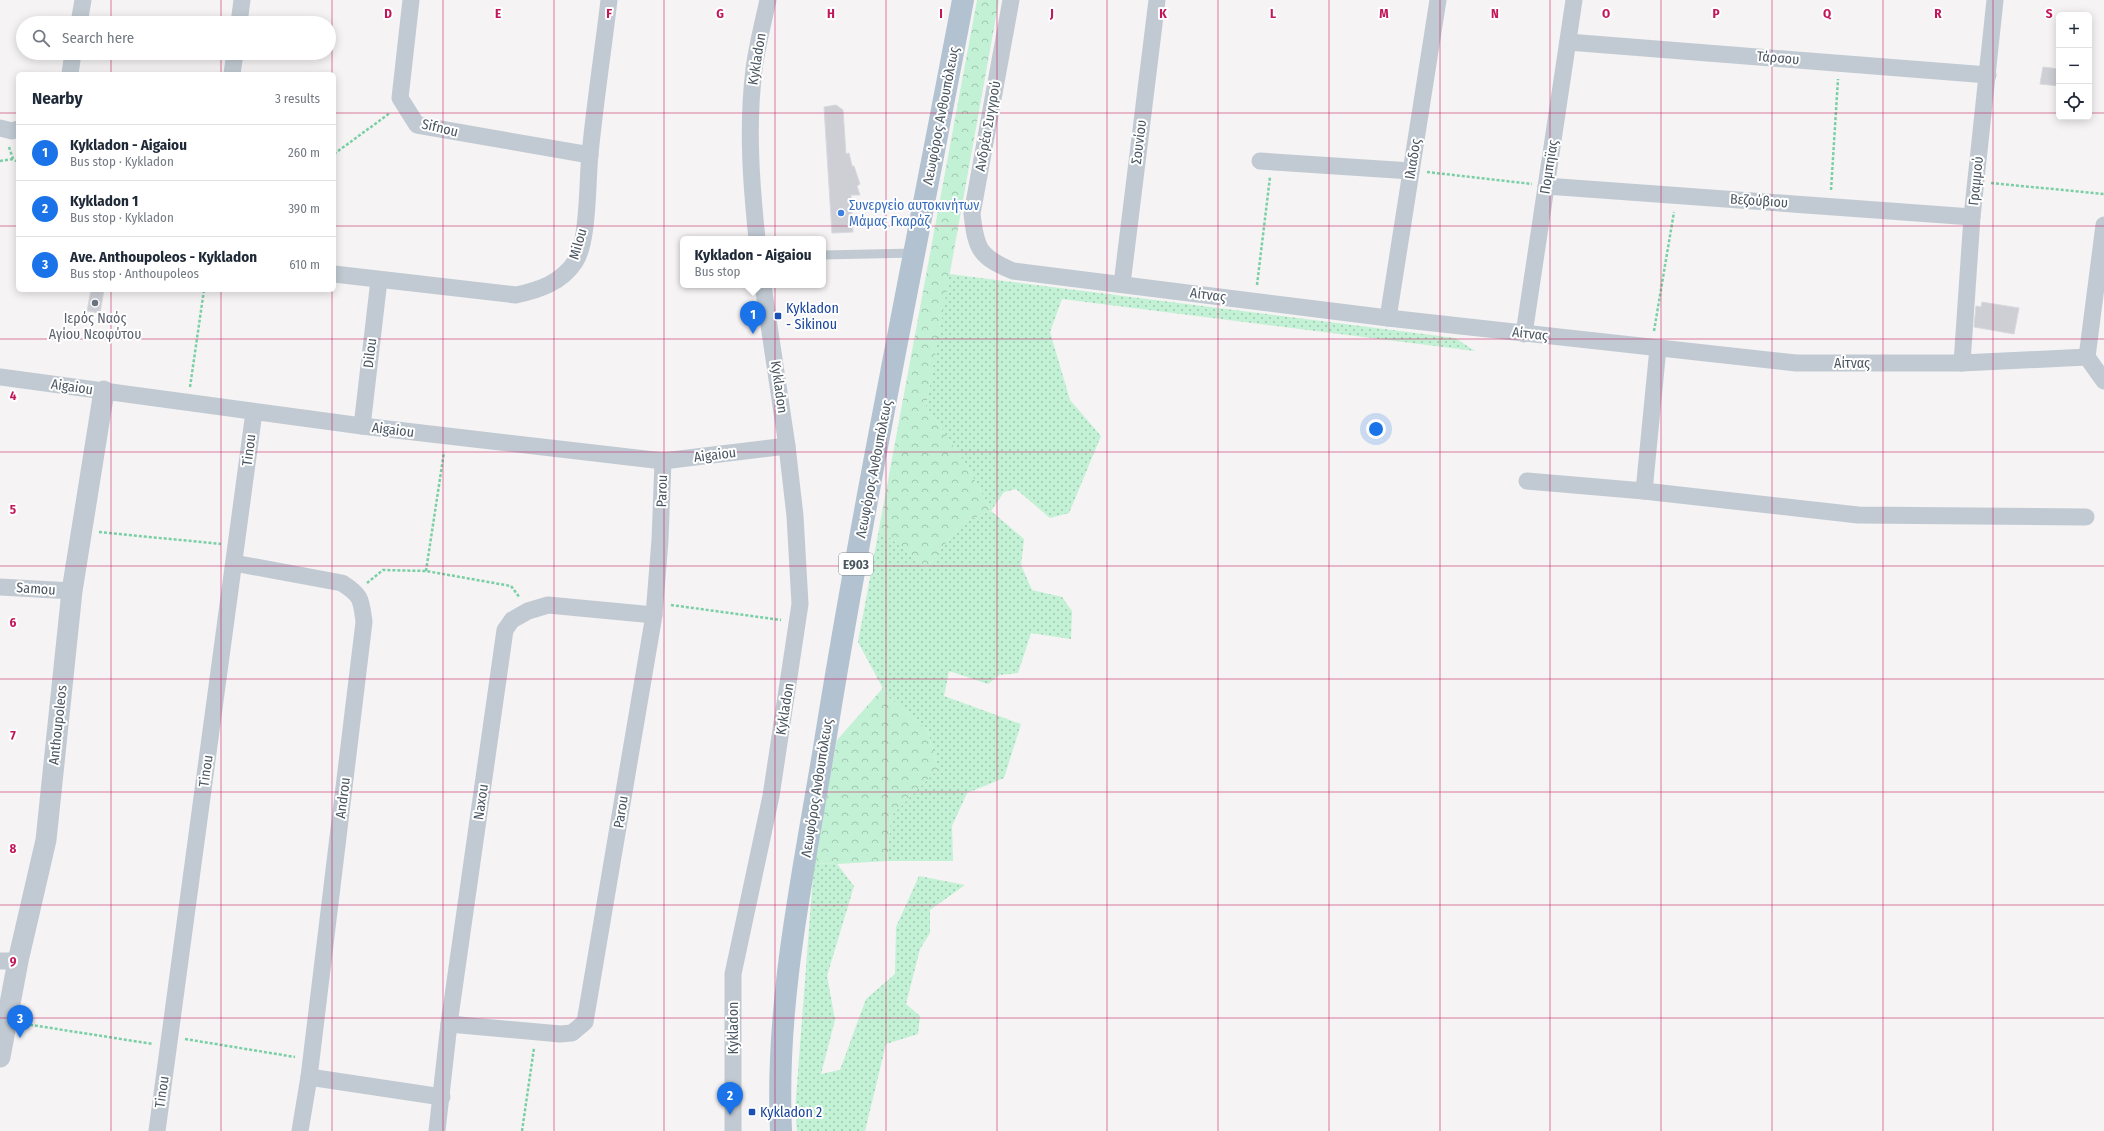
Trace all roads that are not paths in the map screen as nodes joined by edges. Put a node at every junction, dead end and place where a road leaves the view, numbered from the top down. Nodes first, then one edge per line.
1 (83, 0) edge
2 (242, 0) edge
3 (411, 0) edge
4 (609, 0) edge
5 (768, 0) edge
6 (963, 0) edge
7 (1011, 0) edge
8 (1156, 0) edge
9 (1438, 0) edge
10 (1574, 0) edge
11 (1995, 0) edge
12 (80, 16) edge
13 (240, 16) edge
14 (1568, 42) junction
15 (72, 60) edge
16 (234, 60) edge
17 (70, 72) edge
18 (232, 72) edge
19 (1988, 75) junction
20 (0, 128) edge
21 (16, 130) edge
22 (590, 155) junction
23 (1266, 161) road end
24 (1411, 171) junction
25 (1546, 186) junction
26 (1972, 217) junction
27 (2104, 225) edge
28 (757, 236) edge
29 (981, 252) joint
30 (915, 253) junction
31 (826, 255) edge
32 (336, 274) edge
33 (379, 280) junction
34 (1122, 284) junction
35 (763, 288) edge
36 (1388, 318) junction
37 (1524, 334) junction
38 (1655, 348) junction
39 (2087, 357) junction
40 (1962, 363) junction
41 (0, 377) edge
42 (2104, 381) edge
43 (104, 391) junction
44 (254, 412) junction
45 (362, 426) junction
46 (787, 446) junction
47 (663, 461) junction
48 (1528, 481) dead end
49 (1644, 491) junction
50 (2086, 517) dead end
51 (234, 563) junction
52 (0, 587) edge
53 (72, 591) junction
54 (654, 609) junction
55 (9, 961) edge
56 (449, 1024) junction
57 (0, 1057) edge
58 (310, 1068) junction
59 (442, 1097) junction
60 (157, 1131) edge
61 (300, 1131) edge
62 (437, 1131) edge
63 (733, 1131) edge
64 (781, 1131) edge

1 - 12 street
2 - 13 street
3 - 22 street, Sifnou
4 - 22 street, Milou
5 - 28 street, Kykladon
6 - 30 main road, Λεωφόρος Ανθουπόλεως / E903
7 - 29 street, Ανδρέα Συγγρού
8 - 34 street, Σουνίου
9 - 24 street, Ιλιαδος
10 - 14 street, Πομπηϊας
11 - 19 street, Γραμμού
14 - 19 street, Τάρσου
14 - 25 street, Πομπηϊας
15 - 17 street
16 - 18 street
19 - 26 street, Γραμμού
20 - 21 street
22 - 33 street, Milou
23 - 24 street
24 - 36 street, Ιλιαδος
25 - 26 street, Βεζούβιου
25 - 37 street, Πομπηϊας
26 - 40 street, Γραμμού
27 - 39 street
29 - 34 street, Αίτνας
30 - 31 lane
30 - 64 main road, Λεωφόρος Ανθουπόλεως / E903
32 - 33 street, Milou
33 - 45 street, Dilou
34 - 36 street, Αίτνας
35 - 46 street, Kykladon
36 - 37 street, Αίτνας
37 - 38 street, Αίτνας
38 - 40 street, Αίτνας
38 - 49 street
39 - 40 street, Αίτνας
39 - 42 street
41 - 43 street, Aigaiou
43 - 44 street, Aigaiou
43 - 53 street, Anthoupoleos
44 - 45 street, Aigaiou
44 - 51 street, Tinou
45 - 47 street, Aigaiou
46 - 47 street, Aigaiou
46 - 63 street, Kykladon
47 - 54 street, Parou
48 - 49 street
49 - 50 street
51 - 58 street, Androu
51 - 60 street, Tinou
52 - 53 street, Samou
53 - 55 street, Anthoupoleos
54 - 56 street, Naxou
54 - 56 street, Parou
55 - 57 street, Anthoupoleos
56 - 59 street, Naxou
58 - 59 street
58 - 61 street, Androu
59 - 62 street, Naxou

